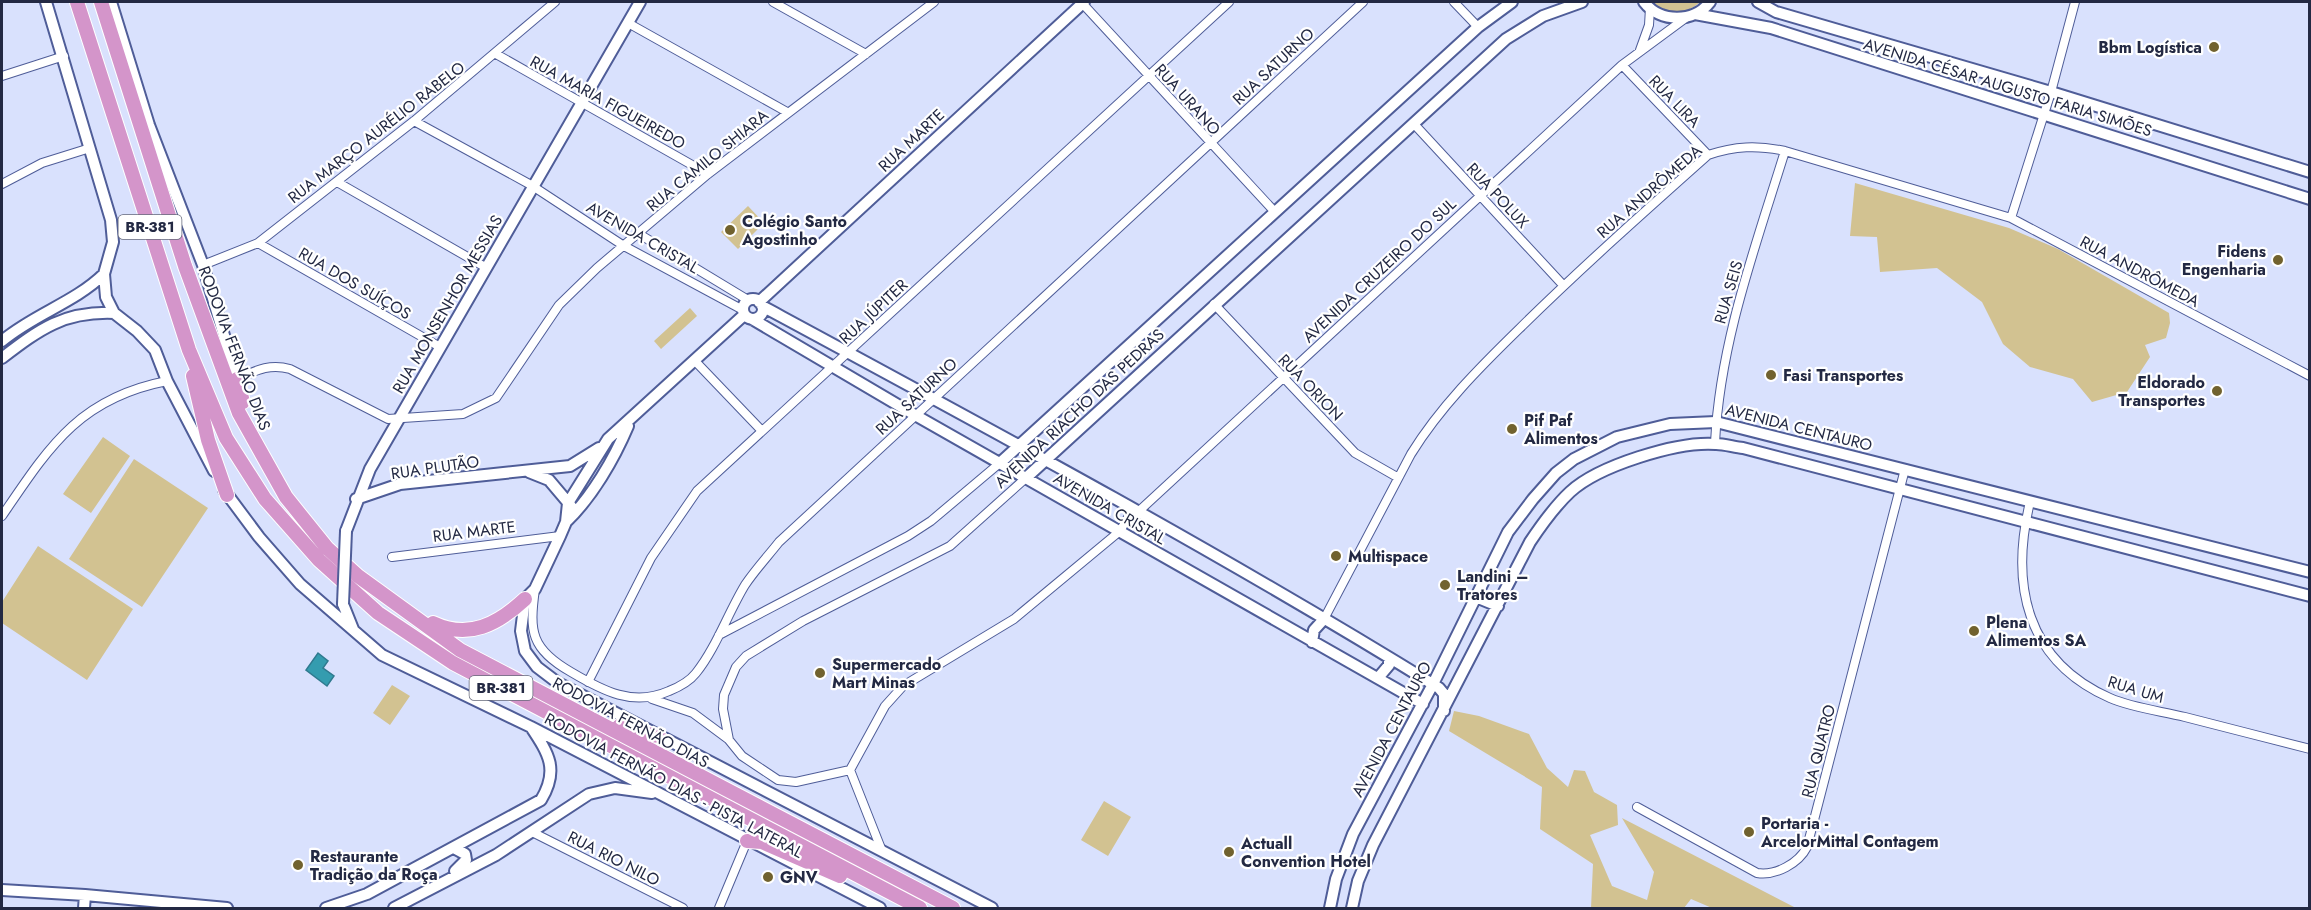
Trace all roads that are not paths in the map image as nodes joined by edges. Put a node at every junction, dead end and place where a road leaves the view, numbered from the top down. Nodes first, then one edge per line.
1 (46, 2) edge
2 (67, 2) edge
3 (77, 2) edge
4 (101, 2) edge
5 (111, 2) edge
6 (555, 2) edge
7 (639, 2) edge
8 (773, 2) edge
9 (934, 2) edge
10 (1083, 2) edge
11 (1229, 2) edge
12 (1363, 2) edge
13 (1454, 2) edge
14 (1512, 2) edge
15 (1582, 2) edge
16 (1710, 2) edge
17 (1758, 2) edge
18 (2075, 2) edge
19 (1645, 4) edge
20 (1692, 15) junction
21 (628, 23) junction
22 (1478, 27) junction
23 (1640, 50) junction
24 (496, 54) junction
25 (866, 54) junction
26 (63, 56) junction
27 (1622, 65) junction
28 (1148, 75) junction
29 (2, 76) edge
30 (102, 79) junction
31 (2051, 92) junction
32 (581, 102) junction
33 (788, 112) junction
34 (2044, 113) junction
35 (414, 121) junction
36 (1414, 124) junction
37 (1210, 143) junction
38 (90, 148) junction
39 (1785, 151) junction
40 (1708, 155) junction
41 (2310, 172) edge
42 (708, 174) junction
43 (337, 182) junction
44 (2, 184) edge
45 (531, 185) junction
46 (1479, 195) junction
47 (2310, 199) edge
48 (1275, 212) junction
49 (2011, 218) junction
50 (639, 234) junction
51 (258, 243) junction
52 (624, 246) junction
53 (202, 265) junction
54 (485, 267) junction
55 (104, 274) junction
56 (1563, 285) junction
57 (1214, 304) junction
58 (751, 309) junction
59 (114, 313) junction
60 (2, 341) edge
61 (440, 347) junction
62 (189, 350) junction
63 (848, 352) junction
64 (2, 358) edge
65 (695, 361) junction
66 (833, 367) junction
67 (2310, 376) edge
68 (1284, 378) junction
69 (237, 379) junction
70 (167, 381) junction
71 (933, 398) junction
72 (915, 415) junction
73 (398, 419) junction
74 (1716, 422) junction
75 (629, 423) junction
76 (762, 431) junction
77 (608, 440) junction
78 (254, 442) junction
79 (1715, 443) junction
80 (1019, 446) junction
81 (1045, 461) junction
82 (1001, 462) junction
83 (1905, 470) junction
84 (520, 471) junction
85 (1027, 477) junction
86 (1396, 477) junction
87 (1900, 490) junction
88 (227, 495) junction
89 (356, 499) junction
90 (2031, 502) junction
91 (568, 503) junction
92 (578, 510) junction
93 (1135, 510) junction
94 (2, 516) edge
95 (566, 522) junction
96 (2025, 524) junction
97 (1120, 531) junction
98 (560, 536) junction
99 (392, 557) dead end
100 (2310, 572) edge
101 (358, 576) junction
102 (535, 589) junction
103 (2310, 596) edge
104 (1476, 597) junction
105 (525, 599) junction
106 (1498, 606) junction
107 (1324, 619) junction
108 (717, 635) junction
109 (358, 637) junction
110 (1312, 642) junction
111 (1389, 658) junction
112 (1378, 678) junction
113 (588, 682) junction
114 (1433, 684) junction
115 (540, 692) junction
116 (652, 699) junction
117 (1423, 704) junction
118 (1444, 711) junction
119 (531, 727) junction
120 (659, 736) junction
121 (729, 740) junction
122 (2310, 748) edge
123 (850, 770) junction
124 (659, 794) junction
125 (1637, 807) dead end
126 (532, 832) junction
127 (747, 841) junction
128 (454, 848) junction
129 (882, 852) junction
130 (438, 884) junction
131 (880, 888) junction
132 (2, 890) edge
133 (85, 895) junction
134 (84, 909) edge
135 (227, 909) edge
136 (326, 909) edge
137 (394, 909) edge
138 (683, 909) edge
139 (718, 909) edge
140 (880, 909) edge
141 (920, 909) edge
142 (953, 909) edge
143 (992, 909) edge
144 (1330, 909) edge
145 (1352, 909) edge

1 - 26 street
2 - 30 highway, BR-381
3 - 30 highway, RODOVIA FERNÃO DIAS / BR-381
4 - 78 highway, RODOVIA FERNÃO DIAS / BR-381
5 - 53 street, RODOVIA FERNÃO DIAS / BR-381
6 - 24 street, RUA MARÇO AURÉLIO RABELO
7 - 21 street, RUA MONSENHOR MESSIAS
8 - 25 street
9 - 25 street, RUA CAMILO SHIARA
10 - 28 street, RUA URANO
10 - 58 street, RUA MARTE
11 - 28 street, RUA JÚPITER
12 - 37 street, RUA SATURNO
13 - 22 street
14 - 22 street, AVENIDA RIACHO DAS PEDRAS
15 - 36 street, AVENIDA RIACHO DAS PEDRAS
16 - 20 street
17 - 31 street, AVENIDA CÉSAR AUGUSTO FARIA SIMÕES
18 - 31 street
19 - 20 street, AVENIDA CÉSAR AUGUSTO FARIA SIMÕES
19 - 23 street
20 - 23 street, AVENIDA CRUZEIRO DO SUL
20 - 34 street, AVENIDA CÉSAR AUGUSTO FARIA SIMÕES
21 - 32 street, RUA MONSENHOR MESSIAS
21 - 33 street
22 - 48 street, AVENIDA RIACHO DAS PEDRAS
23 - 27 street, AVENIDA CRUZEIRO DO SUL
24 - 32 street, RUA MARIA FIGUEIREDO
24 - 35 street, RUA MARÇO AURÉLIO RABELO
25 - 33 street, RUA CAMILO SHIARA
26 - 29 street
26 - 38 street, BR-381
27 - 40 street, RUA LIRA
27 - 46 street, AVENIDA CRUZEIRO DO SUL
28 - 37 street, RUA URANO
28 - 63 street, RUA JÚPITER
30 - 62 highway, RODOVIA FERNÃO DIAS / BR-381
31 - 34 street
31 - 41 street, AVENIDA CÉSAR AUGUSTO FARIA SIMÕES
32 - 42 street, RUA MARIA FIGUEIREDO
32 - 45 street, RUA MONSENHOR MESSIAS
33 - 42 street, RUA CAMILO SHIARA
34 - 47 street, AVENIDA CÉSAR AUGUSTO FARIA SIMÕES
34 - 49 street
35 - 43 street, RUA MARÇO AURÉLIO RABELO
35 - 45 street, AVENIDA CRISTAL
36 - 46 street, RUA POLUX
36 - 57 street, AVENIDA RIACHO DAS PEDRAS
37 - 48 street, RUA URANO
37 - 71 street, RUA SATURNO
38 - 44 street
38 - 55 street, BR-381
39 - 40 street, RUA ANDRÔMEDA
39 - 49 street, RUA ANDRÔMEDA
39 - 74 street, RUA SEIS
40 - 56 street, RUA ANDRÔMEDA
42 - 50 street, RUA CAMILO SHIARA
43 - 51 street, RUA MARÇO AURÉLIO RABELO
43 - 54 street
45 - 52 street, AVENIDA CRISTAL
45 - 54 street, RUA MONSENHOR MESSIAS
46 - 56 street, RUA POLUX
46 - 68 street, AVENIDA CRUZEIRO DO SUL
48 - 80 street, AVENIDA RIACHO DAS PEDRAS
49 - 67 street, RUA ANDRÔMEDA
50 - 52 street, RUA CAMILO SHIARA
50 - 58 street, AVENIDA CRISTAL
51 - 53 street, RUA MARÇO AURÉLIO RABELO
51 - 61 street, RUA DOS SUÍÇOS
52 - 58 street, AVENIDA CRISTAL
52 - 73 street, RUA CAMILO SHIARA
53 - 69 street, RODOVIA FERNÃO DIAS
54 - 61 street, RUA MONSENHOR MESSIAS
55 - 59 street, BR-381
55 - 60 street
56 - 86 street, RUA ANDRÔMEDA
57 - 68 street, RUA ORION
57 - 81 street, AVENIDA RIACHO DAS PEDRAS
58 - 63 street, AVENIDA CRISTAL
58 - 65 street, RUA MARTE
58 - 66 street, AVENIDA CRISTAL
59 - 64 street
59 - 70 street, BR-381
61 - 73 street, RUA MONSENHOR MESSIAS
62 - 88 highway
62 - 131 highway, RODOVIA FERNÃO DIAS / BR-381
63 - 66 street, RUA JÚPITER
63 - 71 street, AVENIDA CRISTAL
65 - 75 street, RUA MARTE
65 - 76 street
66 - 72 street, AVENIDA CRISTAL
66 - 76 street, RUA JÚPITER
68 - 86 street, RUA ORION
68 - 93 street, AVENIDA CRUZEIRO DO SUL
69 - 73 street, RUA CAMILO SHIARA
69 - 78 highway
70 - 88 street, BR-381
70 - 94 street
71 - 72 street, RUA SATURNO
71 - 80 street, AVENIDA CRISTAL
72 - 82 street, AVENIDA CRISTAL
72 - 108 street, RUA SATURNO
73 - 89 street, RUA MONSENHOR MESSIAS
74 - 79 street, RUA SEIS
74 - 83 street, AVENIDA CENTAURO
74 - 104 street, AVENIDA CENTAURO
75 - 77 street, RUA MARTE
75 - 92 street, RUA MARTE
76 - 113 street, RUA JÚPITER
77 - 84 street, RUA PLUTÃO
77 - 91 street, RUA MARTE
78 - 101 highway, RODOVIA FERNÃO DIAS / BR-381
79 - 87 street, AVENIDA CENTAURO
79 - 106 street, AVENIDA CENTAURO
80 - 81 street, AVENIDA CRISTAL
80 - 82 street, AVENIDA RIACHO DAS PEDRAS
81 - 85 street, AVENIDA RIACHO DAS PEDRAS
81 - 93 street, AVENIDA CRISTAL
82 - 85 street, AVENIDA CRISTAL
82 - 108 street, AVENIDA RIACHO DAS PEDRAS
83 - 87 street, RUA QUATRO
83 - 90 street, AVENIDA CENTAURO
84 - 89 street, RUA PLUTÃO
84 - 91 street, RUA PLUTÃO
85 - 97 street, AVENIDA CRISTAL
85 - 121 street, AVENIDA RIACHO DAS PEDRAS
86 - 107 street, RUA ANDRÔMEDA
87 - 96 street, AVENIDA CENTAURO
87 - 125 street, RUA QUATRO
88 - 109 street, BR-381
89 - 109 street, RUA MONSENHOR MESSIAS, bridge
90 - 96 street, RUA UM
90 - 100 street, AVENIDA CENTAURO
91 - 92 street, RUA PLUTÃO
91 - 95 street, RUA MARTE
92 - 95 street, RUA MARTE
93 - 97 street, AVENIDA CRUZEIRO DO SUL
93 - 107 street, AVENIDA CRISTAL
95 - 98 street, RUA MARTE
96 - 103 street, AVENIDA CENTAURO
96 - 122 street, RUA UM
97 - 110 street, AVENIDA CRISTAL
97 - 123 street, AVENIDA CRUZEIRO DO SUL
98 - 99 street, RUA MARTE
98 - 102 street, RUA MARTE
101 - 105 highway
101 - 115 highway, RODOVIA FERNÃO DIAS / BR-381
102 - 105 street, RUA MARTE
102 - 113 street, RUA SATURNO
104 - 106 street
104 - 114 street, AVENIDA CENTAURO
105 - 120 street, BR-381
106 - 118 street, AVENIDA CENTAURO
107 - 110 street
107 - 111 street, AVENIDA CRISTAL
108 - 116 street, RUA SATURNO
109 - 119 street, RODOVIA FERNÃO DIAS - PISTA LATERAL / BR-381
110 - 112 street, AVENIDA CRISTAL
111 - 112 street
111 - 114 street, AVENIDA CRISTAL
112 - 117 street, AVENIDA CRISTAL
113 - 116 street, RUA SATURNO
114 - 117 street, AVENIDA CENTAURO
114 - 118 street
115 - 120 highway
115 - 142 highway, RODOVIA FERNÃO DIAS / BR-381
116 - 121 street
117 - 144 street, AVENIDA CENTAURO
118 - 145 street, AVENIDA CENTAURO
119 - 124 street, RODOVIA FERNÃO DIAS - PISTA LATERAL / BR-381
119 - 128 street
120 - 129 street, BR-381
121 - 123 street
123 - 129 street
124 - 126 street
124 - 127 street, RODOVIA FERNÃO DIAS - PISTA LATERAL / BR-381
126 - 130 street
126 - 138 street, RUA RIO NILO
127 - 131 highway
127 - 139 street
127 - 140 street, RODOVIA FERNÃO DIAS - PISTA LATERAL / BR-381
128 - 130 street
128 - 136 street
129 - 143 street, BR-381
130 - 137 street
131 - 141 highway, RODOVIA FERNÃO DIAS / BR-381
132 - 133 street
133 - 134 street
133 - 135 street

